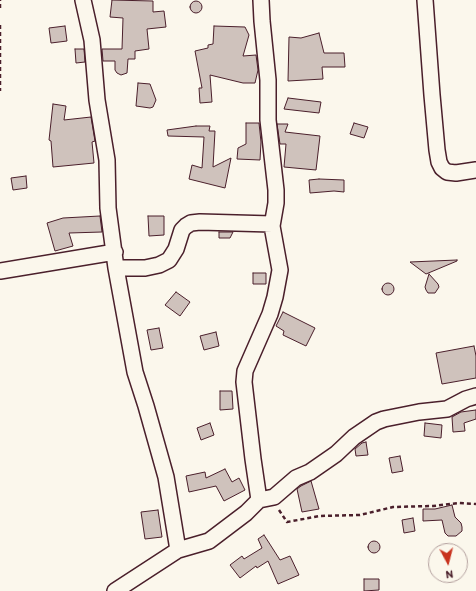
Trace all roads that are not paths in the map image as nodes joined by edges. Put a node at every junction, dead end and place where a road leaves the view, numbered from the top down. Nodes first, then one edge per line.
1 (83, 0) edge
2 (262, 0) edge
3 (426, 0) edge
4 (476, 170) edge
5 (272, 224) junction
6 (114, 252) junction
7 (116, 268) junction
8 (0, 271) edge
9 (476, 396) edge
10 (267, 498) junction
11 (178, 550) junction
12 (115, 591) edge

1 - 6 street
2 - 5 street
3 - 4 street
5 - 7 street
5 - 10 street
6 - 7 street
6 - 8 street
7 - 11 street
9 - 10 street
10 - 11 street
11 - 12 street

